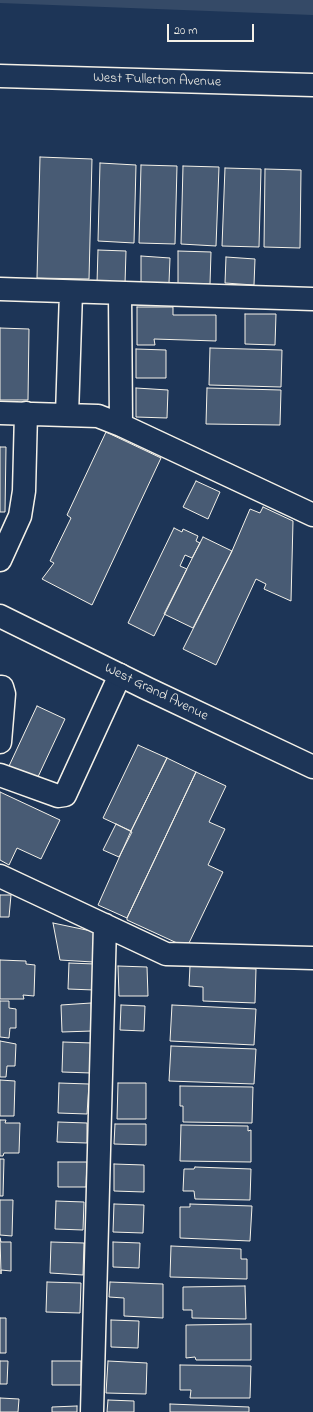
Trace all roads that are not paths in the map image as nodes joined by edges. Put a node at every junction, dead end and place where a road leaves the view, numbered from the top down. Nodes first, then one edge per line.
1 (0, 76) edge
2 (313, 86) edge
3 (0, 289) edge
4 (71, 292) junction
5 (120, 293) junction
6 (313, 299) edge
7 (0, 413) edge
8 (26, 413) junction
9 (67, 415) junction
10 (121, 425) junction
11 (313, 515) edge
12 (0, 560) edge
13 (0, 616) edge
14 (120, 676) junction
15 (0, 687) edge
16 (0, 742) edge
17 (313, 767) edge
18 (0, 775) edge
19 (0, 876) edge
20 (105, 925) junction
21 (313, 958) edge
22 (92, 1412) edge

1 - 2 main road, West Fullerton Avenue
3 - 4 main road
4 - 5 main road
4 - 9 main road
5 - 6 main road
5 - 10 main road
7 - 8 main road
8 - 9 main road
8 - 12 main road
9 - 10 main road
10 - 11 main road
13 - 14 main road, West Grand Avenue
14 - 17 main road, West Grand Avenue
14 - 18 main road
15 - 16 main road
19 - 20 main road
20 - 21 main road
20 - 22 main road

